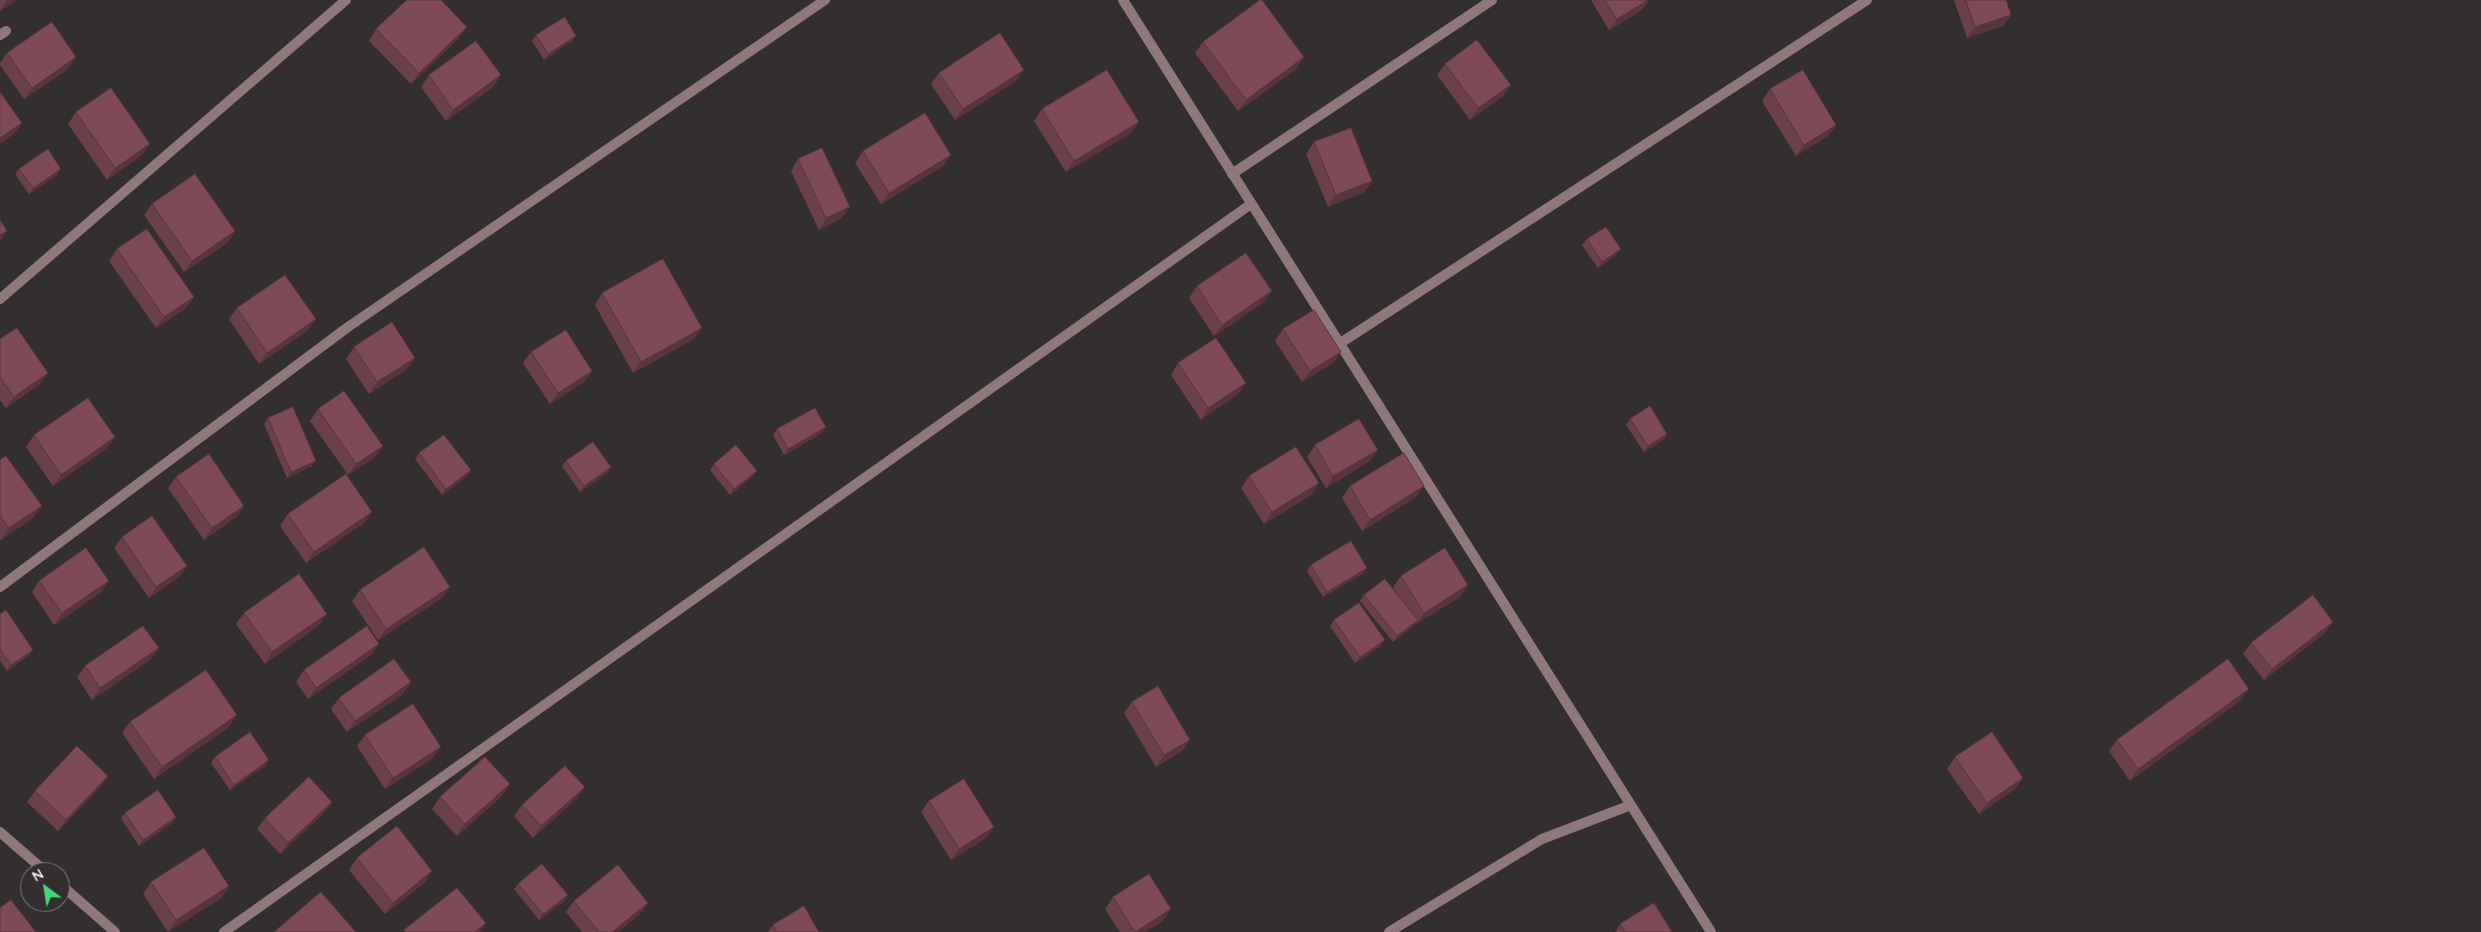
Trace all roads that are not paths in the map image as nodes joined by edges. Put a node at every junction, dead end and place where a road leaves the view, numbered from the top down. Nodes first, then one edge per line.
1 (346, 0) edge
2 (824, 0) edge
3 (1123, 0) edge
4 (1492, 0) edge
5 (1867, 0) edge
6 (1232, 174) junction
7 (1251, 204) junction
8 (0, 299) edge
9 (1339, 344) junction
10 (0, 587) edge
11 (1631, 805) junction
12 (0, 832) edge
13 (34, 862) edge
14 (70, 893) edge
15 (115, 932) edge
16 (224, 932) edge
17 (1389, 932) edge
18 (1711, 932) edge

1 - 8 street
2 - 10 street
3 - 6 street
4 - 6 street
5 - 9 street
6 - 7 street
7 - 9 street
7 - 16 street
9 - 11 street
11 - 17 street
11 - 18 street
12 - 13 street
14 - 15 street

